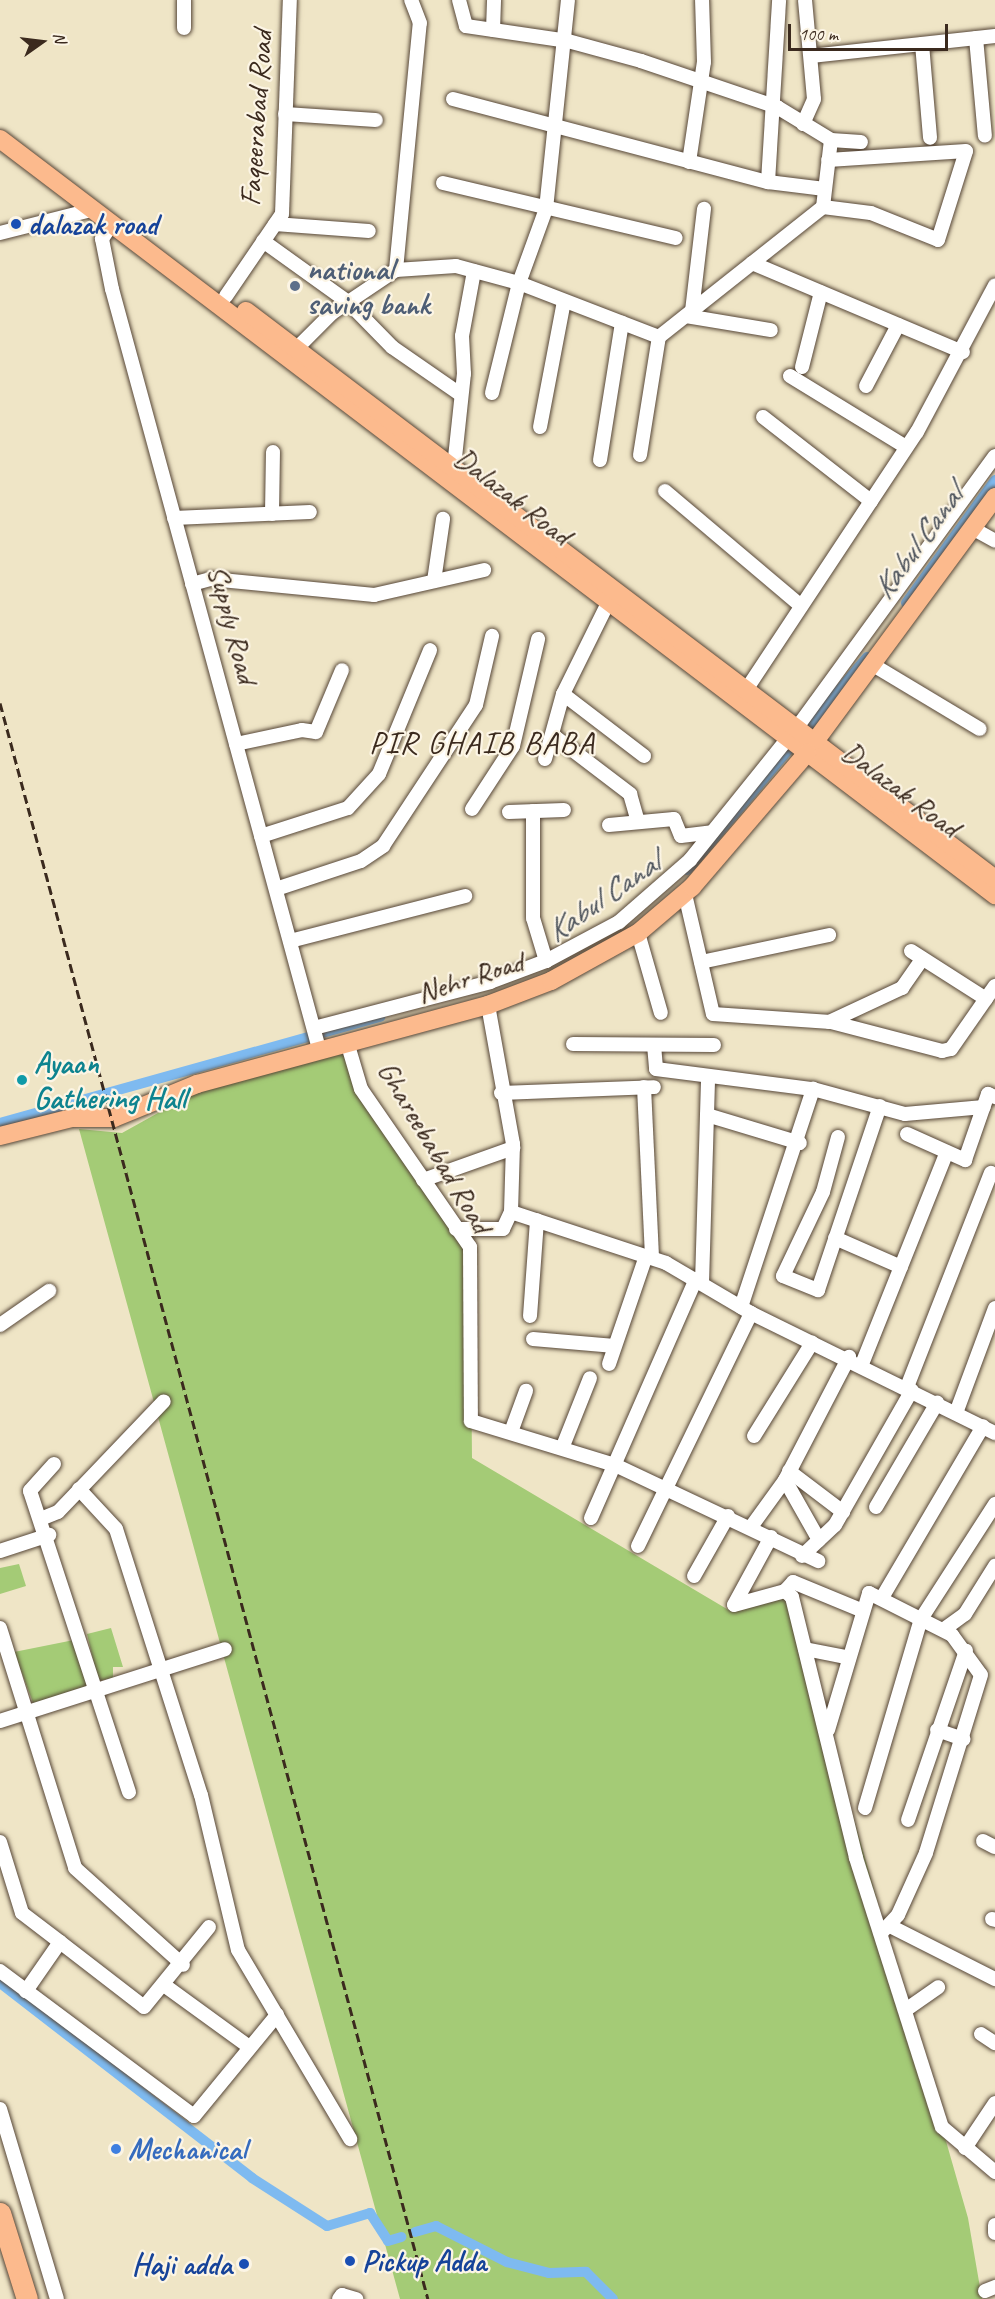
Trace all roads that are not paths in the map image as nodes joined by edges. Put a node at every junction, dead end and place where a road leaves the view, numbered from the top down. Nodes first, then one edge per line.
1 (184, 0) edge
2 (290, 0) edge
3 (411, 0) edge
4 (459, 0) edge
5 (494, 0) edge
6 (568, 0) edge
7 (702, 0) edge
8 (779, 0) edge
9 (806, 0) edge
10 (184, 28) dead end
11 (493, 30) junction
12 (995, 36) edge
13 (976, 38) junction
14 (568, 41) junction
15 (922, 44) junction
16 (811, 56) junction
17 (701, 81) junction
18 (453, 99) dead end
19 (777, 107) junction
20 (285, 114) junction
21 (376, 120) dead end
22 (803, 124) junction
23 (556, 126) junction
24 (0, 128) edge
25 (985, 136) dead end
26 (930, 138) dead end
27 (0, 139) edge
28 (831, 140) junction
29 (861, 142) dead end
30 (828, 160) junction
31 (689, 162) junction
32 (768, 182) junction
33 (443, 183) dead end
34 (825, 189) junction
35 (90, 205) junction
36 (823, 207) junction
37 (546, 209) junction
38 (704, 209) dead end
39 (115, 220) junction
40 (275, 224) junction
41 (369, 231) dead end
42 (0, 233) edge
43 (676, 238) dead end
44 (263, 241) junction
45 (752, 263) junction
46 (396, 270) junction
47 (474, 271) junction
48 (197, 282) junction
49 (519, 283) junction
50 (995, 285) edge
51 (821, 292) junction
52 (226, 296) junction
53 (564, 301) junction
54 (348, 302) junction
55 (689, 314) junction
56 (622, 323) junction
57 (898, 325) junction
58 (771, 330) dead end
59 (659, 337) junction
60 (272, 338) junction
61 (297, 348) junction
62 (963, 352) junction
63 (802, 367) dead end
64 (790, 376) dead end
65 (866, 386) dead end
66 (492, 393) dead end
67 (460, 394) junction
68 (763, 417) dead end
69 (540, 427) dead end
70 (906, 447) junction
71 (273, 452) dead end
72 (640, 455) dead end
73 (995, 456) edge
74 (600, 460) dead end
75 (448, 469) junction
76 (665, 491) dead end
77 (995, 497) edge
78 (871, 501) junction
79 (310, 513) dead end
80 (272, 514) junction
81 (174, 518) junction
82 (443, 519) dead end
83 (972, 528) junction
84 (995, 542) edge
85 (484, 570) dead end
86 (434, 581) junction
87 (192, 584) junction
88 (607, 605) junction
89 (801, 606) junction
90 (492, 636) dead end
91 (538, 639) dead end
92 (430, 650) dead end
93 (875, 666) junction
94 (342, 670) dead end
95 (748, 687) junction
96 (563, 694) junction
97 (980, 729) dead end
98 (554, 736) junction
99 (802, 739) junction
100 (236, 744) junction
101 (644, 756) dead end
102 (545, 759) dead end
103 (472, 809) dead end
104 (564, 810) dead end
105 (533, 811) junction
106 (509, 812) dead end
107 (638, 822) junction
108 (609, 825) dead end
109 (712, 832) junction
110 (261, 836) junction
111 (994, 874) edge
112 (276, 889) junction
113 (685, 894) junction
114 (995, 895) edge
115 (465, 896) dead end
116 (638, 933) junction
117 (829, 935) dead end
118 (290, 941) junction
119 (546, 961) junction
120 (701, 962) junction
121 (995, 986) edge
122 (986, 999) junction
123 (488, 1005) junction
124 (660, 1013) dead end
125 (829, 1022) junction
126 (314, 1028) junction
127 (347, 1042) junction
128 (573, 1044) dead end
129 (654, 1045) junction
130 (714, 1046) dead end
131 (319, 1049) junction
132 (708, 1077) junction
133 (813, 1089) junction
134 (501, 1093) junction
135 (995, 1097) edge
136 (880, 1106) junction
137 (984, 1107) junction
138 (707, 1115) junction
139 (907, 1134) dead end
140 (0, 1137) edge
141 (838, 1137) dead end
142 (800, 1143) junction
143 (513, 1148) junction
144 (947, 1152) junction
145 (991, 1173) dead end
146 (423, 1180) junction
147 (511, 1212) junction
148 (537, 1220) junction
149 (456, 1229) junction
150 (835, 1238) junction
151 (649, 1257) junction
152 (901, 1267) junction
153 (699, 1281) junction
154 (49, 1291) dead end
155 (995, 1308) edge
156 (746, 1310) junction
157 (530, 1316) dead end
158 (0, 1325) edge
159 (533, 1339) dead end
160 (812, 1343) junction
161 (615, 1346) junction
162 (856, 1361) junction
163 (609, 1364) dead end
164 (590, 1378) dead end
165 (910, 1389) junction
166 (526, 1391) dead end
167 (164, 1401) dead end
168 (937, 1403) junction
169 (956, 1413) junction
170 (989, 1430) edge
171 (511, 1432) junction
172 (754, 1436) dead end
173 (563, 1446) junction
174 (54, 1464) dead end
175 (615, 1465) junction
176 (787, 1475) junction
177 (668, 1487) junction
178 (79, 1489) junction
179 (995, 1505) edge
180 (876, 1507) dead end
181 (843, 1512) junction
182 (728, 1516) junction
183 (43, 1518) junction
184 (591, 1518) dead end
185 (751, 1527) junction
186 (49, 1535) junction
187 (771, 1537) junction
188 (819, 1540) junction
189 (638, 1546) dead end
190 (0, 1551) edge
191 (802, 1556) junction
192 (818, 1561) dead end
193 (995, 1566) edge
194 (694, 1576) dead end
195 (785, 1591) junction
196 (883, 1596) junction
197 (861, 1610) junction
198 (921, 1619) junction
199 (0, 1628) edge
200 (943, 1630) junction
201 (225, 1649) dead end
202 (805, 1649) junction
203 (966, 1651) junction
204 (846, 1657) junction
205 (161, 1669) junction
206 (94, 1691) junction
207 (26, 1711) junction
208 (0, 1721) edge
209 (937, 1730) junction
210 (827, 1732) junction
211 (963, 1739) junction
212 (129, 1792) dead end
213 (866, 1808) dead end
214 (908, 1820) dead end
215 (0, 1842) edge
216 (209, 1927) dead end
217 (887, 1929) junction
218 (60, 1942) junction
219 (183, 1965) junction
220 (0, 1971) edge
221 (995, 1979) edge
222 (164, 1985) junction
223 (938, 1988) dead end
224 (26, 1991) junction
225 (907, 2009) junction
226 (277, 2015) junction
227 (981, 2034) dead end
228 (995, 2043) edge
229 (248, 2046) junction
230 (995, 2103) edge
231 (0, 2109) edge
232 (350, 2139) dead end
233 (965, 2148) junction
234 (995, 2172) edge
235 (0, 2213) edge
236 (995, 2224) edge
237 (995, 2233) edge
238 (27, 2299) edge
239 (57, 2299) edge
240 (339, 2299) edge
241 (356, 2299) edge

1 - 10 street
2 - 20 street, Faqeerabad Road
3 - 46 street
4 - 11 street
5 - 11 street
6 - 14 street
7 - 17 street
8 - 19 street
9 - 16 street
11 - 14 street
12 - 13 street
13 - 15 street
13 - 25 street
14 - 17 street
14 - 23 street
15 - 16 street
15 - 26 street
16 - 22 street
17 - 19 street
17 - 31 street
18 - 23 street
19 - 22 street
19 - 32 street
20 - 21 street
20 - 40 street, Faqeerabad Road
22 - 28 street
23 - 31 street
23 - 37 street
24 - 35 main road, Dalazak Road
27 - 35 main road, Dalazak Road
28 - 29 street
28 - 30 street
30 - 34 street
30 - 36 street
31 - 32 street
32 - 34 street
33 - 37 street
34 - 36 street
35 - 39 main road, Dalazak Road
35 - 42 street
36 - 45 street
37 - 43 street
37 - 49 street
38 - 55 street
39 - 48 main road, Dalazak Road
39 - 81 street, Supply Road
40 - 41 street
40 - 44 street, Faqeerabad Road
44 - 52 street, Faqeerabad Road
44 - 54 street
45 - 51 street
45 - 55 street
46 - 47 street
46 - 54 street
47 - 49 street
47 - 67 street
48 - 52 main road, Dalazak Road
48 - 60 main road, Dalazak Road
49 - 53 street
49 - 66 street
50 - 62 street
51 - 57 street
51 - 63 street
52 - 60 main road, Dalazak Road
53 - 56 street
53 - 69 street
54 - 61 street
54 - 67 street
55 - 58 street
55 - 59 street
56 - 59 street
56 - 74 street
57 - 62 street
57 - 65 street
59 - 72 street
60 - 61 main road, Dalazak Road
60 - 75 main road, Dalazak Road
61 - 75 main road, Dalazak Road
62 - 70 street
64 - 70 street
67 - 75 street
68 - 78 street
70 - 78 street
71 - 80 street
73 - 99 street
75 - 88 main road, Dalazak Road
75 - 95 main road, Dalazak Road
76 - 89 street
77 - 83 main road, Nehr Road
78 - 89 street
79 - 80 street
80 - 81 street
81 - 87 street, Supply Road
82 - 86 street
83 - 84 street
83 - 93 main road, Nehr Road
85 - 86 street
86 - 87 street
87 - 100 street, Supply Road
88 - 96 street
88 - 99 main road, Dalazak Road
89 - 95 street
90 - 112 street
91 - 103 street
92 - 110 street
93 - 97 street
93 - 99 main road, Nehr Road
94 - 100 street
95 - 99 main road, Dalazak Road
96 - 98 street
96 - 101 street
98 - 102 street
98 - 107 street
99 - 109 street
99 - 111 main road, Dalazak Road
99 - 113 main road, Nehr Road
99 - 114 main road, Dalazak Road
100 - 110 street, Supply Road
104 - 105 street
105 - 106 street
105 - 119 street
107 - 108 street
107 - 109 street
109 - 119 street
110 - 112 street, Supply Road
112 - 118 street, Supply Road
113 - 116 main road, Nehr Road
113 - 120 street
115 - 118 street
116 - 123 main road, Nehr Road
116 - 124 street
117 - 120 street
118 - 126 street, Supply Road
119 - 126 street
120 - 125 street
121 - 122 street
122 - 125 street
122 - 125 street
123 - 127 main road, Nehr Road
123 - 134 street
126 - 131 street, Supply Road
127 - 131 main road, Nehr Road
127 - 146 street, Ghareebabad Road
128 - 129 street
129 - 130 street
129 - 132 street
131 - 140 main road, Nehr Road
132 - 133 street
132 - 138 street
133 - 136 street
133 - 142 street
134 - 143 street
134 - 151 street
135 - 137 street
136 - 137 street
136 - 150 street
137 - 144 street
138 - 142 street
138 - 153 street
139 - 144 street
141 - 150 street
142 - 156 street
143 - 146 street
143 - 147 street
144 - 152 street
145 - 165 street
146 - 149 street, Ghareebabad Road
147 - 148 street
147 - 149 street
148 - 151 street
148 - 157 street
149 - 171 street, Ghareebabad Road
150 - 152 street
151 - 153 street
151 - 161 street
152 - 162 street
153 - 156 street
153 - 175 street
154 - 158 street
155 - 169 street
156 - 160 street
156 - 177 street
159 - 161 street
160 - 162 street
160 - 172 street
161 - 163 street
162 - 165 street
162 - 176 street
164 - 173 street
165 - 168 street
165 - 181 street
166 - 171 street
167 - 178 street
168 - 169 street
168 - 180 street
169 - 170 street
170 - 196 street
171 - 173 street
173 - 175 street
174 - 183 street
175 - 177 street
175 - 184 street
176 - 181 street
176 - 185 street
176 - 188 street
177 - 182 street
177 - 189 street
178 - 183 street
178 - 205 street
179 - 198 street
181 - 188 street
182 - 185 street
182 - 194 street
183 - 186 street
185 - 187 street
186 - 190 street
186 - 206 street
187 - 191 street
187 - 195 street
188 - 191 street
191 - 192 street
193 - 200 street
195 - 197 street
195 - 202 street
196 - 197 street
196 - 198 street
197 - 204 street
198 - 200 street
198 - 213 street
199 - 207 street
200 - 203 street
201 - 205 street
202 - 204 street
202 - 210 street
203 - 209 street
203 - 211 street
204 - 210 street
205 - 206 street
205 - 226 street
206 - 207 street
206 - 212 street
207 - 208 street
207 - 219 street
209 - 211 street
209 - 214 street
210 - 217 street
211 - 217 street
215 - 218 street
216 - 219 street
217 - 221 street
217 - 225 street
218 - 222 street
218 - 224 street
219 - 222 street
220 - 224 street
222 - 229 street
223 - 225 street
224 - 229 street
225 - 233 street
226 - 229 street
226 - 232 street
227 - 228 street
230 - 233 street
231 - 239 street
233 - 234 street
235 - 238 highway
236 - 237 street
240 - 241 street

